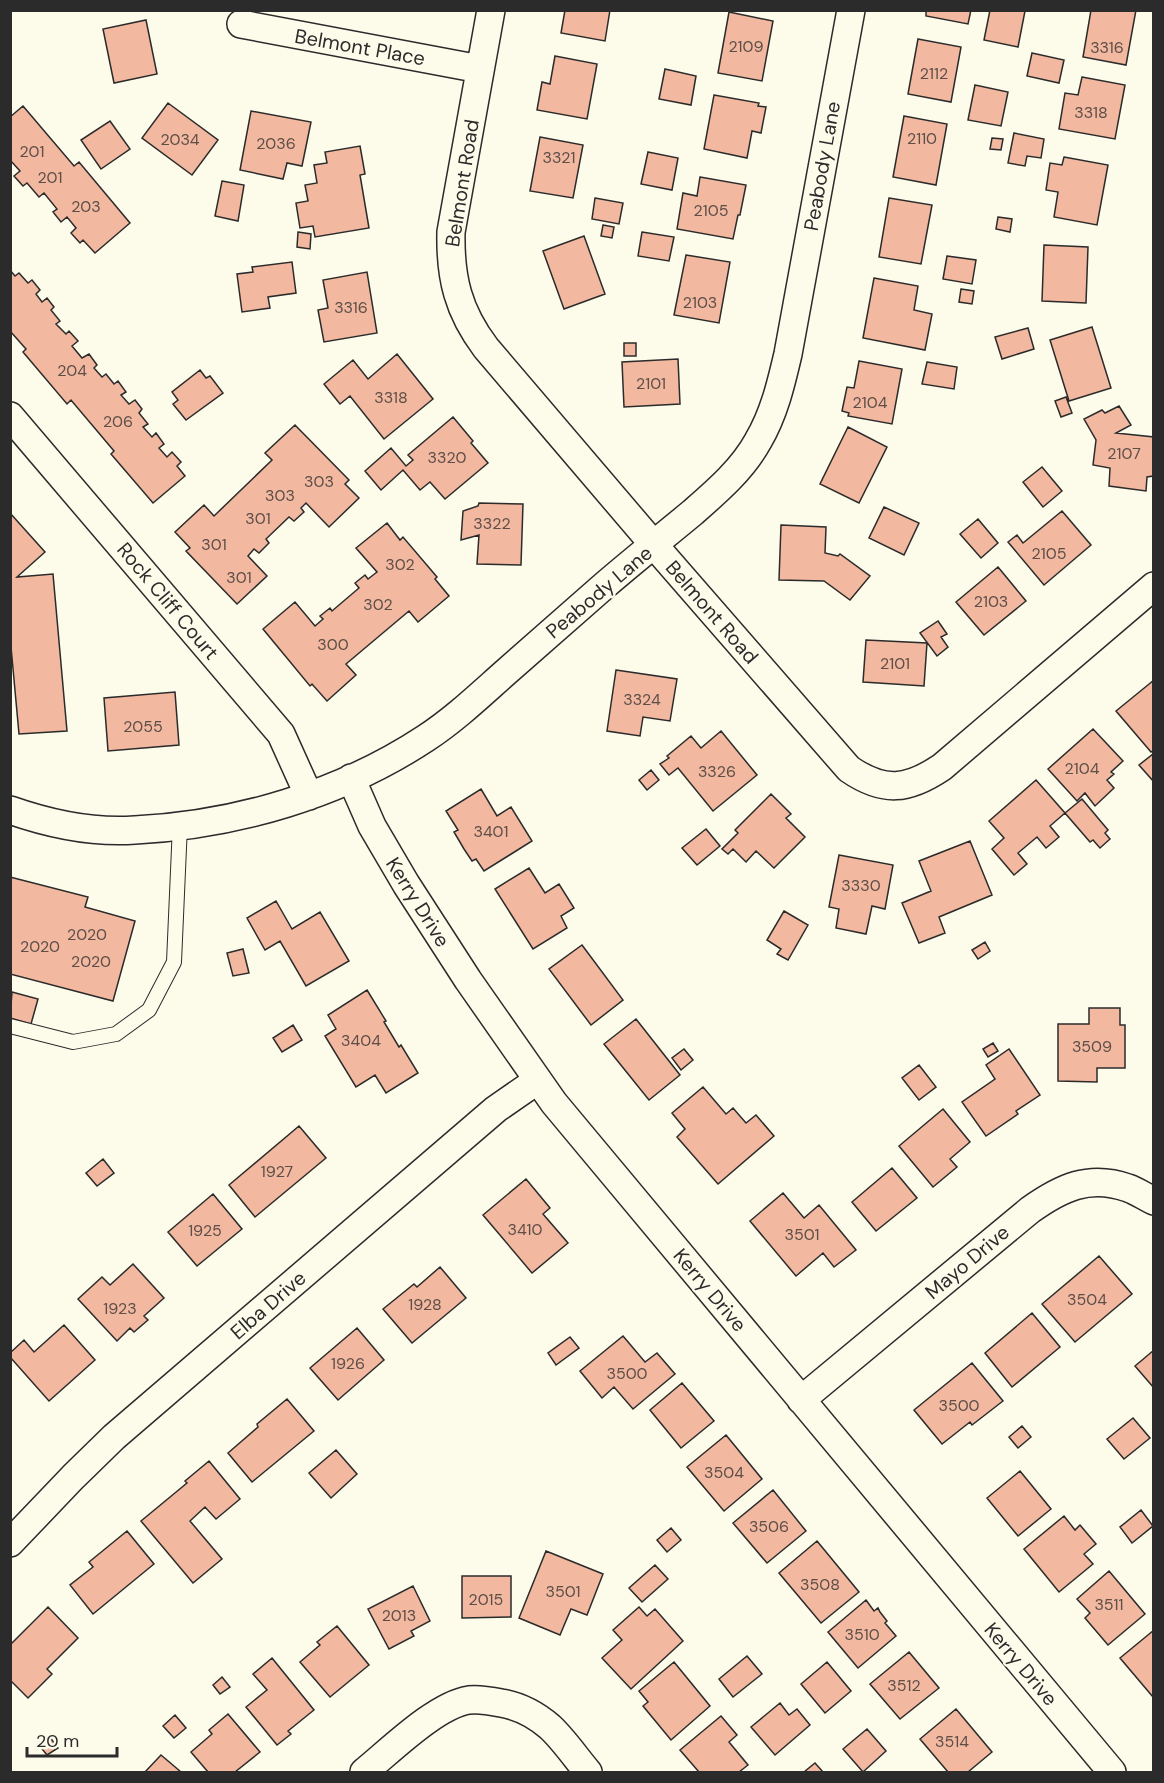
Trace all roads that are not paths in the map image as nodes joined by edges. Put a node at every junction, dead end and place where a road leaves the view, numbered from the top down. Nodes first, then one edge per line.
1 (491, 10) edge
2 (851, 10) edge
3 (241, 24) dead end
4 (480, 69) junction
5 (10, 417) edge
6 (654, 545) junction
7 (1154, 586) edge
8 (351, 778) junction
9 (309, 796) junction
10 (10, 810) edge
11 (180, 825) junction
12 (10, 1026) edge
13 (538, 1080) junction
14 (1154, 1201) edge
15 (801, 1400) junction
16 (10, 1543) edge
17 (364, 1773) edge
18 (588, 1773) edge
19 (1112, 1773) edge

1 - 4 street, Belmont Road
2 - 6 street, Peabody Lane
3 - 4 street, Belmont Place
4 - 6 street, Belmont Road
5 - 9 street, Rock Cliff Court
6 - 7 street, Belmont Road
6 - 8 street, Peabody Lane
8 - 9 street, Peabody Lane
8 - 13 street, Kerry Drive
9 - 11 street, Peabody Lane
10 - 11 street, Peabody Lane
11 - 12 lane
13 - 15 street, Kerry Drive
13 - 16 street, Elba Drive
14 - 15 street, Mayo Drive
15 - 19 street, Kerry Drive
17 - 18 street

